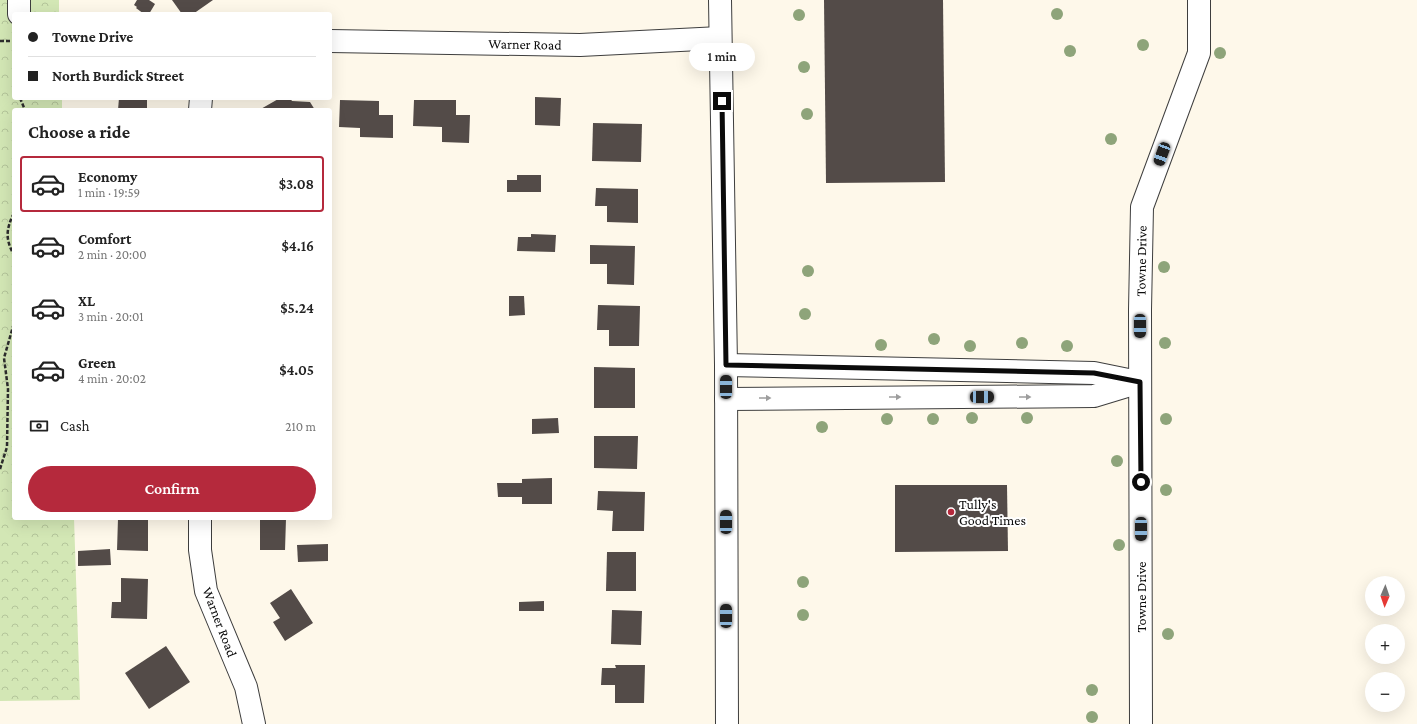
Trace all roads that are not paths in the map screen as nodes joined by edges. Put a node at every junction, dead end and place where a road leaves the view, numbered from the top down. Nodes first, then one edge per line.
1 (19, 0) edge
2 (720, 0) edge
3 (1199, 0) edge
4 (19, 12) edge
5 (720, 38) junction
6 (332, 41) edge
7 (726, 365) junction
8 (1140, 382) junction
9 (726, 398) junction
10 (200, 520) edge
11 (254, 724) edge
12 (727, 724) edge
13 (1141, 724) edge

1 - 4 street
2 - 5 street
3 - 8 street, Towne Drive
5 - 6 street, Warner Road
5 - 7 street
7 - 8 street
7 - 9 street
9 -> 8 street
8 - 13 street, Towne Drive
9 - 12 street
10 - 11 street, Warner Road

